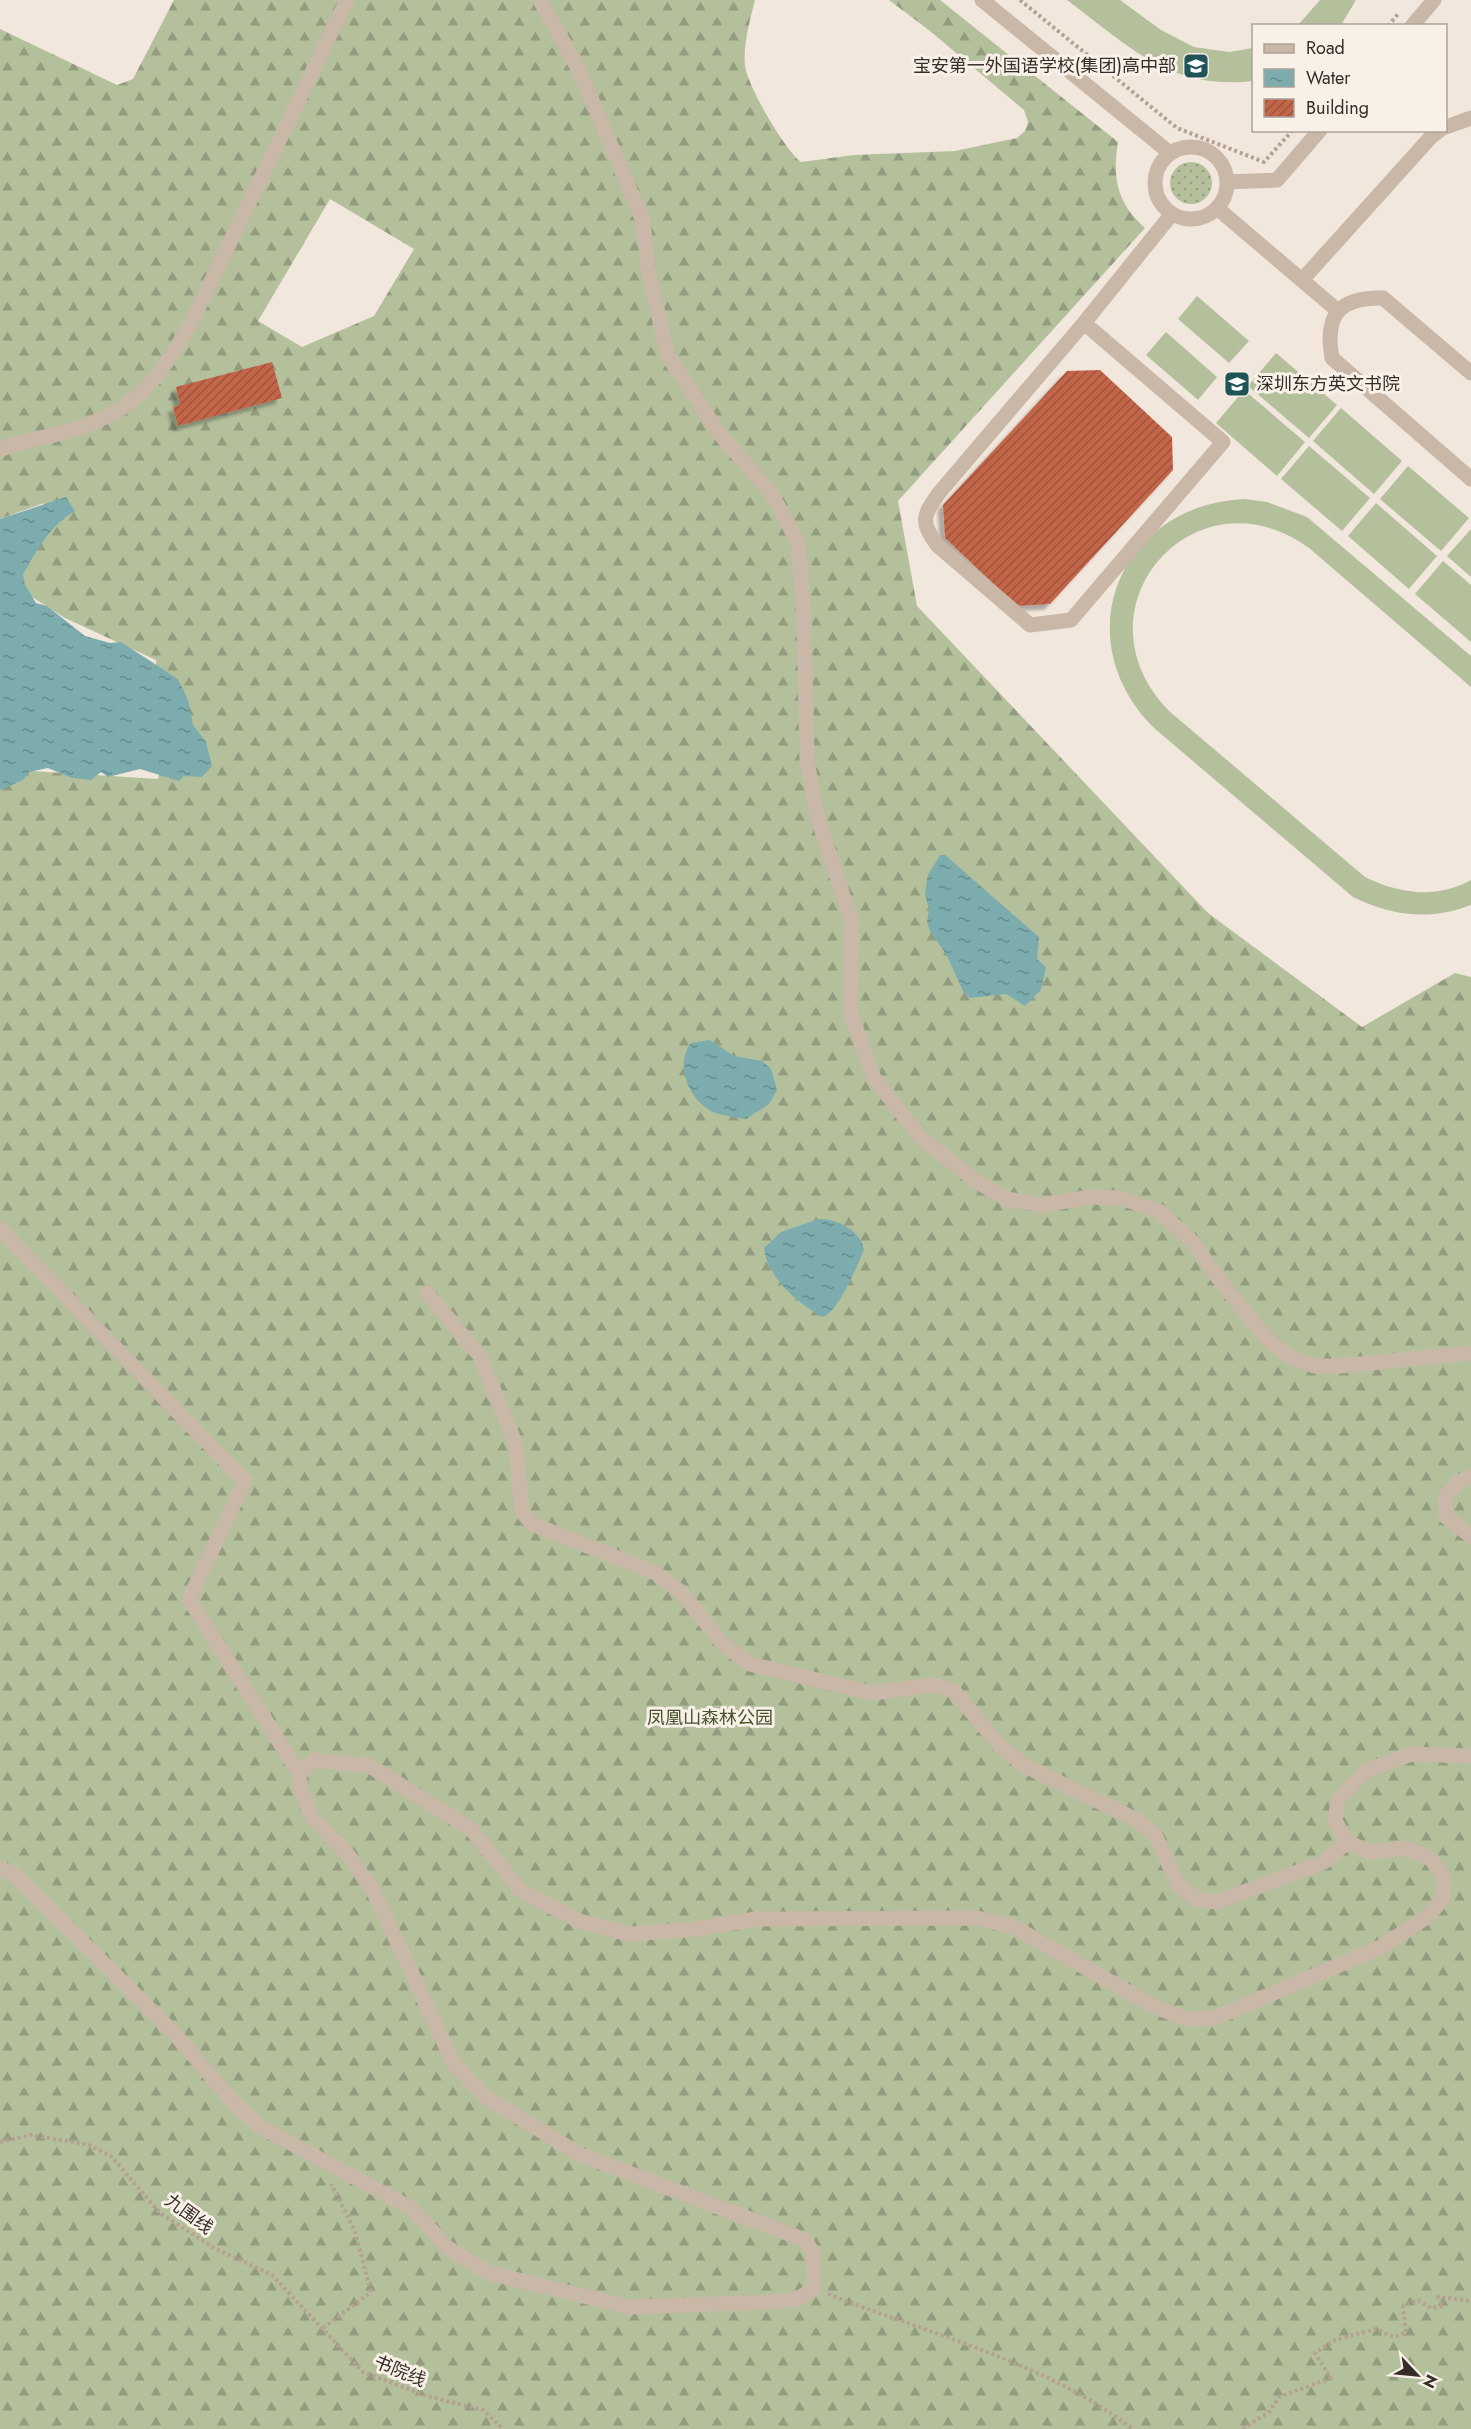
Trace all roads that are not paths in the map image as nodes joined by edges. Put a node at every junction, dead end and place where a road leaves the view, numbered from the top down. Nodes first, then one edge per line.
1 (348, 0) edge
2 (540, 0) edge
3 (982, 0) edge
4 (1434, 0) edge
5 (1414, 24) edge
6 (1471, 118) edge
7 (1447, 128) edge
8 (1318, 132) edge
9 (1438, 132) edge
10 (1170, 153) junction
11 (1227, 183) junction
12 (1217, 208) junction
13 (1171, 214) junction
14 (1302, 280) junction
15 (1337, 310) junction
16 (1084, 323) junction
17 (1470, 370) edge
18 (0, 450) edge
19 (1471, 479) edge
20 (0, 1229) edge
21 (428, 1293) dead end
22 (1471, 1353) edge
23 (1471, 1477) edge
24 (1471, 1536) edge
25 (1471, 1756) edge
26 (299, 1773) junction
27 (1347, 1842) junction
28 (0, 1868) edge

1 - 18 street
2 - 22 street
3 - 10 street
4 - 5 street
6 - 7 street
8 - 11 street
9 - 14 street
10 - 11 street
10 - 13 street
11 - 12 street
12 - 13 street
12 - 14 street
13 - 16 street
14 - 15 street
15 - 17 street
15 - 19 street
16 - 16 street
20 - 26 street
21 - 27 street
23 - 24 street
25 - 27 street
26 - 27 street
26 - 28 street

